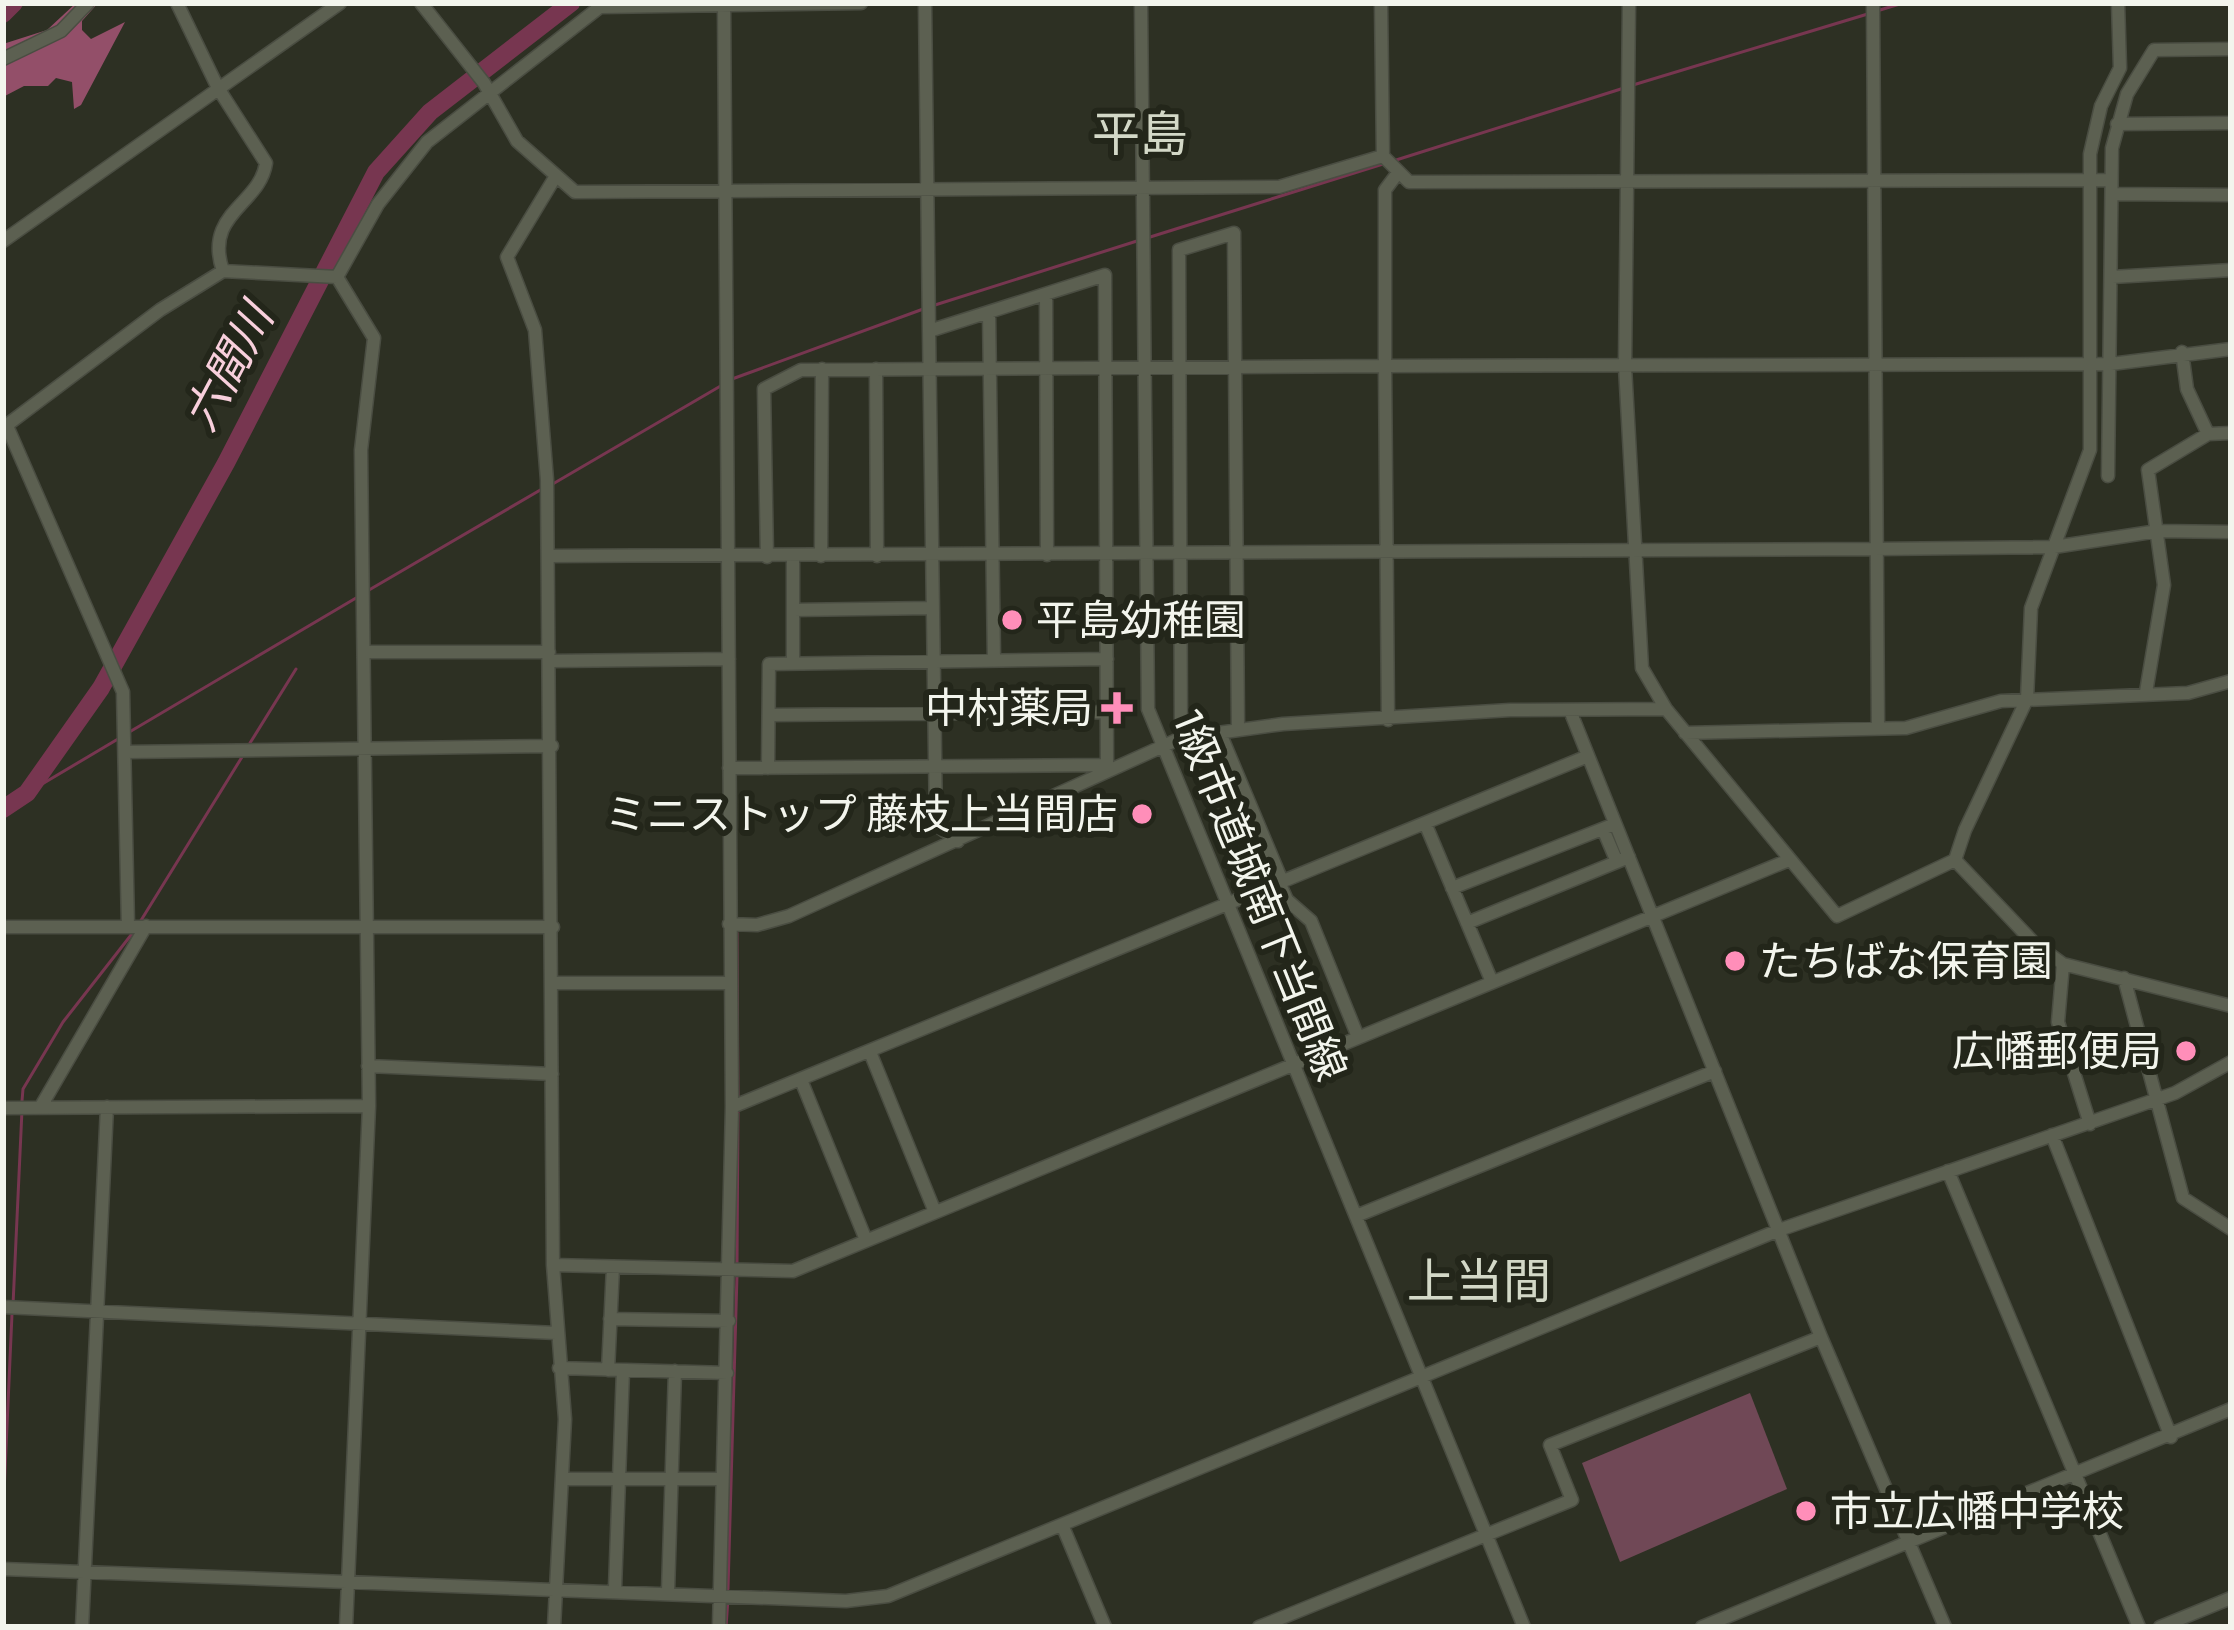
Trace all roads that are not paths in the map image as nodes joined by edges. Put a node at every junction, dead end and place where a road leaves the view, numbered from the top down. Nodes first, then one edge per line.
1 (88, 3) edge
2 (177, 3) edge
3 (340, 3) edge
4 (422, 3) edge
5 (861, 3) edge
6 (925, 3) edge
7 (1142, 3) edge
8 (1381, 3) edge
9 (1629, 3) edge
10 (1874, 3) edge
11 (2118, 3) edge
12 (602, 5) edge
13 (724, 5) edge
14 (2231, 49) edge
15 (3, 59) edge
16 (486, 87) junction
17 (218, 88) junction
18 (2231, 123) edge
19 (2117, 124) junction
20 (1383, 155) junction
21 (1397, 174) junction
22 (2090, 176) junction
23 (554, 179) junction
24 (1631, 182) junction
25 (1874, 182) junction
26 (928, 186) junction
27 (1143, 186) junction
28 (2111, 187) junction
29 (725, 190) junction
30 (2231, 195) edge
31 (3, 241) edge
32 (2231, 270) edge
33 (223, 271) junction
34 (2111, 277) junction
35 (333, 278) junction
36 (1046, 294) junction
37 (989, 313) junction
38 (929, 332) junction
39 (2231, 349) edge
40 (2182, 352) junction
41 (1876, 362) junction
42 (2111, 364) junction
43 (1106, 365) junction
44 (1143, 365) junction
45 (1180, 365) junction
46 (1234, 365) junction
47 (2090, 365) junction
48 (1046, 366) junction
49 (1385, 366) junction
50 (990, 367) junction
51 (1625, 367) junction
52 (928, 368) junction
53 (822, 369) junction
54 (876, 369) junction
55 (5, 427) edge
56 (2231, 433) edge
57 (2208, 434) junction
58 (2108, 476) dead end
59 (2158, 531) junction
60 (2231, 532) edge
61 (2054, 547) junction
62 (1638, 548) junction
63 (1877, 549) junction
64 (1387, 553) junction
65 (1180, 554) junction
66 (1236, 554) junction
67 (993, 555) junction
68 (1047, 555) junction
69 (1108, 555) junction
70 (1144, 555) junction
71 (548, 556) junction
72 (793, 556) junction
73 (821, 556) junction
74 (877, 556) junction
75 (930, 556) junction
76 (729, 557) junction
77 (766, 557) junction
78 (931, 608) junction
79 (793, 610) junction
80 (364, 652) junction
81 (551, 657) junction
82 (729, 659) junction
83 (1107, 659) junction
84 (994, 660) junction
85 (932, 662) junction
86 (793, 663) junction
87 (2231, 681) edge
88 (2146, 692) junction
89 (2027, 699) junction
90 (1666, 709) junction
91 (1107, 712) junction
92 (1571, 712) junction
93 (933, 714) junction
94 (769, 715) junction
95 (1388, 721) junction
96 (1878, 728) junction
97 (1238, 730) junction
98 (1220, 733) junction
99 (1685, 733) junction
100 (1181, 738) junction
101 (552, 746) junction
102 (1162, 747) junction
103 (366, 748) junction
104 (126, 749) junction
105 (1588, 756) junction
106 (769, 768) junction
107 (934, 768) junction
108 (1108, 768) junction
109 (729, 769) junction
110 (1425, 823) junction
111 (1609, 826) junction
112 (958, 841) junction
113 (1623, 860) junction
114 (1789, 860) junction
115 (1955, 860) junction
116 (1281, 882) junction
117 (1452, 888) junction
118 (1227, 903) junction
119 (1653, 916) junction
120 (1467, 923) junction
121 (729, 924) junction
122 (128, 926) junction
123 (146, 926) junction
124 (3, 927) edge
125 (366, 927) junction
126 (553, 927) junction
127 (2063, 964) junction
128 (2124, 978) junction
129 (1492, 982) junction
130 (553, 983) junction
131 (730, 983) junction
132 (2231, 1006) edge
133 (1358, 1037) junction
134 (870, 1052) junction
135 (2231, 1062) edge
136 (1292, 1064) junction
137 (368, 1066) junction
138 (1714, 1071) junction
139 (552, 1074) junction
140 (801, 1080) junction
141 (2157, 1100) junction
142 (370, 1106) junction
143 (732, 1107) junction
144 (3, 1108) edge
145 (40, 1108) junction
146 (106, 1108) junction
147 (2090, 1124) junction
148 (2051, 1136) junction
149 (1948, 1172) junction
150 (935, 1212) junction
151 (1356, 1216) junction
152 (2231, 1229) edge
153 (1779, 1230) junction
154 (866, 1240) junction
155 (553, 1265) junction
156 (613, 1267) junction
157 (736, 1271) junction
158 (3, 1307) edge
159 (99, 1312) junction
160 (610, 1318) junction
161 (362, 1322) junction
162 (729, 1322) junction
163 (556, 1333) junction
164 (1821, 1336) junction
165 (560, 1368) junction
166 (608, 1370) junction
167 (623, 1370) junction
168 (675, 1372) junction
169 (727, 1372) junction
170 (1422, 1377) junction
171 (2231, 1409) edge
172 (2170, 1436) junction
173 (2075, 1476) junction
174 (619, 1478) junction
175 (562, 1479) junction
176 (671, 1479) junction
177 (722, 1479) junction
178 (1064, 1527) junction
179 (1487, 1535) junction
180 (1912, 1543) junction
181 (85, 1568) junction
182 (3, 1569) edge
183 (348, 1579) junction
184 (556, 1586) junction
185 (615, 1588) junction
186 (668, 1591) junction
187 (727, 1594) junction
188 (2231, 1598) edge
189 (82, 1627) edge
190 (346, 1627) edge
191 (554, 1627) edge
192 (719, 1627) edge
193 (1105, 1627) edge
194 (1259, 1627) edge
195 (1524, 1627) edge
196 (1702, 1627) edge
197 (1946, 1627) edge
198 (2139, 1627) edge
199 (2160, 1627) edge

1 - 15 street
2 - 17 street
3 - 17 street
4 - 16 street
5 - 13 street
6 - 26 street
7 - 27 street, 1級市道城南下当間線
8 - 20 street
9 - 24 street
10 - 25 street
11 - 22 street
12 - 13 street
12 - 16 street
13 - 29 street
14 - 19 street
16 - 23 street
16 - 35 street
17 - 31 street
17 - 33 street
18 - 19 street
19 - 28 street
20 - 21 street
20 - 27 street
21 - 24 street
21 - 49 street
22 - 25 street
22 - 28 street
22 - 47 street
23 - 29 street
23 - 71 street
24 - 25 street
24 - 51 street
25 - 41 street
26 - 27 street
26 - 29 street
26 - 38 street
27 - 44 street, 1級市道城南下当間線
28 - 30 street
28 - 34 street
29 - 76 street
32 - 34 street
33 - 35 street
33 - 55 street
34 - 42 street
35 - 80 street
36 - 37 street
36 - 43 street
36 - 48 street
37 - 38 street
37 - 50 street
38 - 52 street
39 - 40 street
40 - 42 street
40 - 57 street
41 - 47 street
41 - 51 street
41 - 63 street
42 - 47 street
42 - 58 street
43 - 44 street
43 - 48 street
43 - 69 street
44 - 45 street
44 - 70 street, 1級市道城南下当間線
45 - 46 street
45 - 46 street
45 - 65 street
46 - 49 street
46 - 66 street
47 - 61 street
48 - 50 street
48 - 68 street
49 - 51 street
49 - 64 street
50 - 52 street
50 - 67 street
51 - 62 street
52 - 54 street
52 - 75 street
53 - 54 street
53 - 73 street
53 - 77 street
54 - 74 street
55 - 104 street
56 - 57 street
57 - 59 street
59 - 60 street
59 - 61 street
59 - 88 street
61 - 63 street
61 - 89 street
62 - 63 street
62 - 64 street
62 - 90 street
63 - 96 street
64 - 66 street
64 - 95 street
65 - 66 street
65 - 70 street
65 - 100 street
66 - 97 street
67 - 68 street
67 - 75 street
67 - 84 street
68 - 69 street
69 - 70 street
69 - 83 street
70 - 102 street, 1級市道城南下当間線
71 - 76 street
71 - 81 street
72 - 73 street
72 - 77 street
72 - 79 street
73 - 74 street
74 - 75 street
75 - 78 street
76 - 77 street
76 - 82 street
78 - 79 street
78 - 85 street
79 - 86 street
80 - 81 street
80 - 103 street
81 - 82 street
81 - 101 street
82 - 109 street
83 - 84 street
83 - 91 street
84 - 85 street
85 - 86 street
85 - 93 street
86 - 94 street
87 - 88 street
88 - 89 street
89 - 96 street
89 - 115 street
90 - 92 street
90 - 99 street
91 - 93 street
91 - 108 street
92 - 95 street
92 - 105 street
93 - 94 street
93 - 107 street
94 - 106 street
95 - 97 street
96 - 99 street
97 - 98 street
98 - 100 street
98 - 116 street
99 - 114 street
100 - 102 street
101 - 103 street
101 - 126 street
102 - 108 street
102 - 118 street, 1級市道城南下当間線
103 - 104 street
103 - 125 street
104 - 122 street
105 - 110 street
105 - 111 street
106 - 107 street
106 - 109 street
107 - 108 street
107 - 112 street
108 - 112 street
109 - 121 street
110 - 116 street
110 - 117 street
111 - 113 street
111 - 117 street
112 - 121 street
113 - 119 street
113 - 120 street
114 - 115 street
114 - 119 street
115 - 127 street
116 - 118 street
116 - 133 street
117 - 120 street
118 - 134 street
118 - 136 street, 1級市道城南下当間線
119 - 129 street
119 - 138 street
120 - 129 street
121 - 131 street
122 - 123 street
122 - 124 street
123 - 125 street
123 - 145 street
125 - 126 street
125 - 137 street
126 - 130 street
127 - 128 street
127 - 147 street
128 - 132 street
128 - 141 street
129 - 133 street
130 - 131 street
130 - 139 street
131 - 143 street
133 - 136 street
134 - 140 street
134 - 150 street
135 - 141 street
136 - 150 street
136 - 151 street, 1級市道城南下当間線
137 - 139 street
137 - 142 street
138 - 151 street
138 - 153 street
139 - 155 street
140 - 143 street
140 - 154 street
141 - 147 street
141 - 152 street
142 - 146 street
142 - 161 street
143 - 157 street
144 - 145 street
145 - 146 street
146 - 159 street
147 - 148 street
148 - 149 street
148 - 172 street
149 - 153 street
149 - 173 street
150 - 154 street
151 - 170 street, 1級市道城南下当間線
153 - 164 street
153 - 170 street
154 - 157 street
155 - 156 street
155 - 163 street
156 - 157 street
156 - 160 street
157 - 162 street
158 - 159 street
159 - 161 street
159 - 181 street
160 - 162 street
160 - 166 street
161 - 163 street
161 - 183 street
162 - 169 street
163 - 165 street
164 - 179 street
164 - 180 street
165 - 166 street
165 - 175 street
166 - 167 street
167 - 168 street
167 - 174 street
168 - 169 street
168 - 176 street
169 - 177 street
170 - 178 street
170 - 179 street, 1級市道城南下当間線
171 - 172 street
172 - 173 street
173 - 180 street
173 - 198 street
174 - 175 street
174 - 176 street
174 - 185 street
175 - 184 street
176 - 177 street
176 - 186 street
177 - 187 street
178 - 187 street
178 - 193 street
179 - 194 street
179 - 195 street, 1級市道城南下当間線
180 - 196 street
180 - 197 street
181 - 182 street
181 - 183 street
181 - 189 street
183 - 184 street
183 - 190 street
184 - 185 street
184 - 191 street
185 - 186 street
186 - 187 street
187 - 192 street
188 - 199 street

